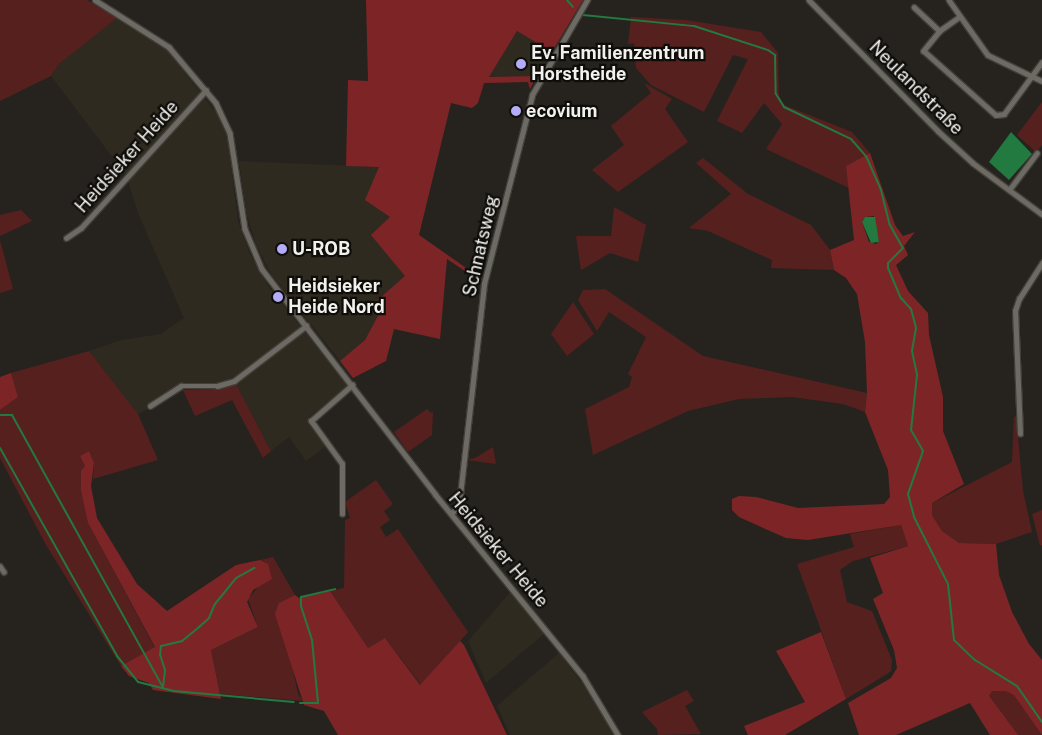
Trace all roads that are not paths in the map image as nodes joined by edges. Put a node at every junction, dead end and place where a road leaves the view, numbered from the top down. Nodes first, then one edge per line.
1 (96, 0) edge
2 (587, 0) edge
3 (808, 0) edge
4 (949, 0) edge
5 (914, 7) dead end
6 (960, 17) junction
7 (940, 32) junction
8 (1042, 62) edge
9 (1031, 76) junction
10 (1042, 81) edge
11 (206, 90) junction
12 (1037, 153) dead end
13 (1009, 190) junction
14 (1042, 214) edge
15 (66, 238) dead end
16 (1042, 263) edge
17 (306, 326) junction
18 (352, 385) junction
19 (150, 406) dead end
20 (1020, 434) dead end
21 (452, 513) junction
22 (342, 514) dead end
23 (0, 566) edge
24 (4, 572) dead end
25 (618, 735) edge

1 - 11 street, Heidsieker Heide
2 - 21 street, Schnatsweg
3 - 13 street, Neulandstraße
4 - 6 street
5 - 7 street
6 - 7 street
6 - 9 street
7 - 9 street
8 - 9 street
9 - 10 street
11 - 15 street, Heidsieker Heide
11 - 17 street, Heidsieker Heide
12 - 13 street
13 - 14 street, Neulandstraße
16 - 20 street
17 - 18 street, Heidsieker Heide
17 - 19 street
18 - 21 street, Heidsieker Heide
18 - 22 street
21 - 25 street, Heidsieker Heide
23 - 24 street

